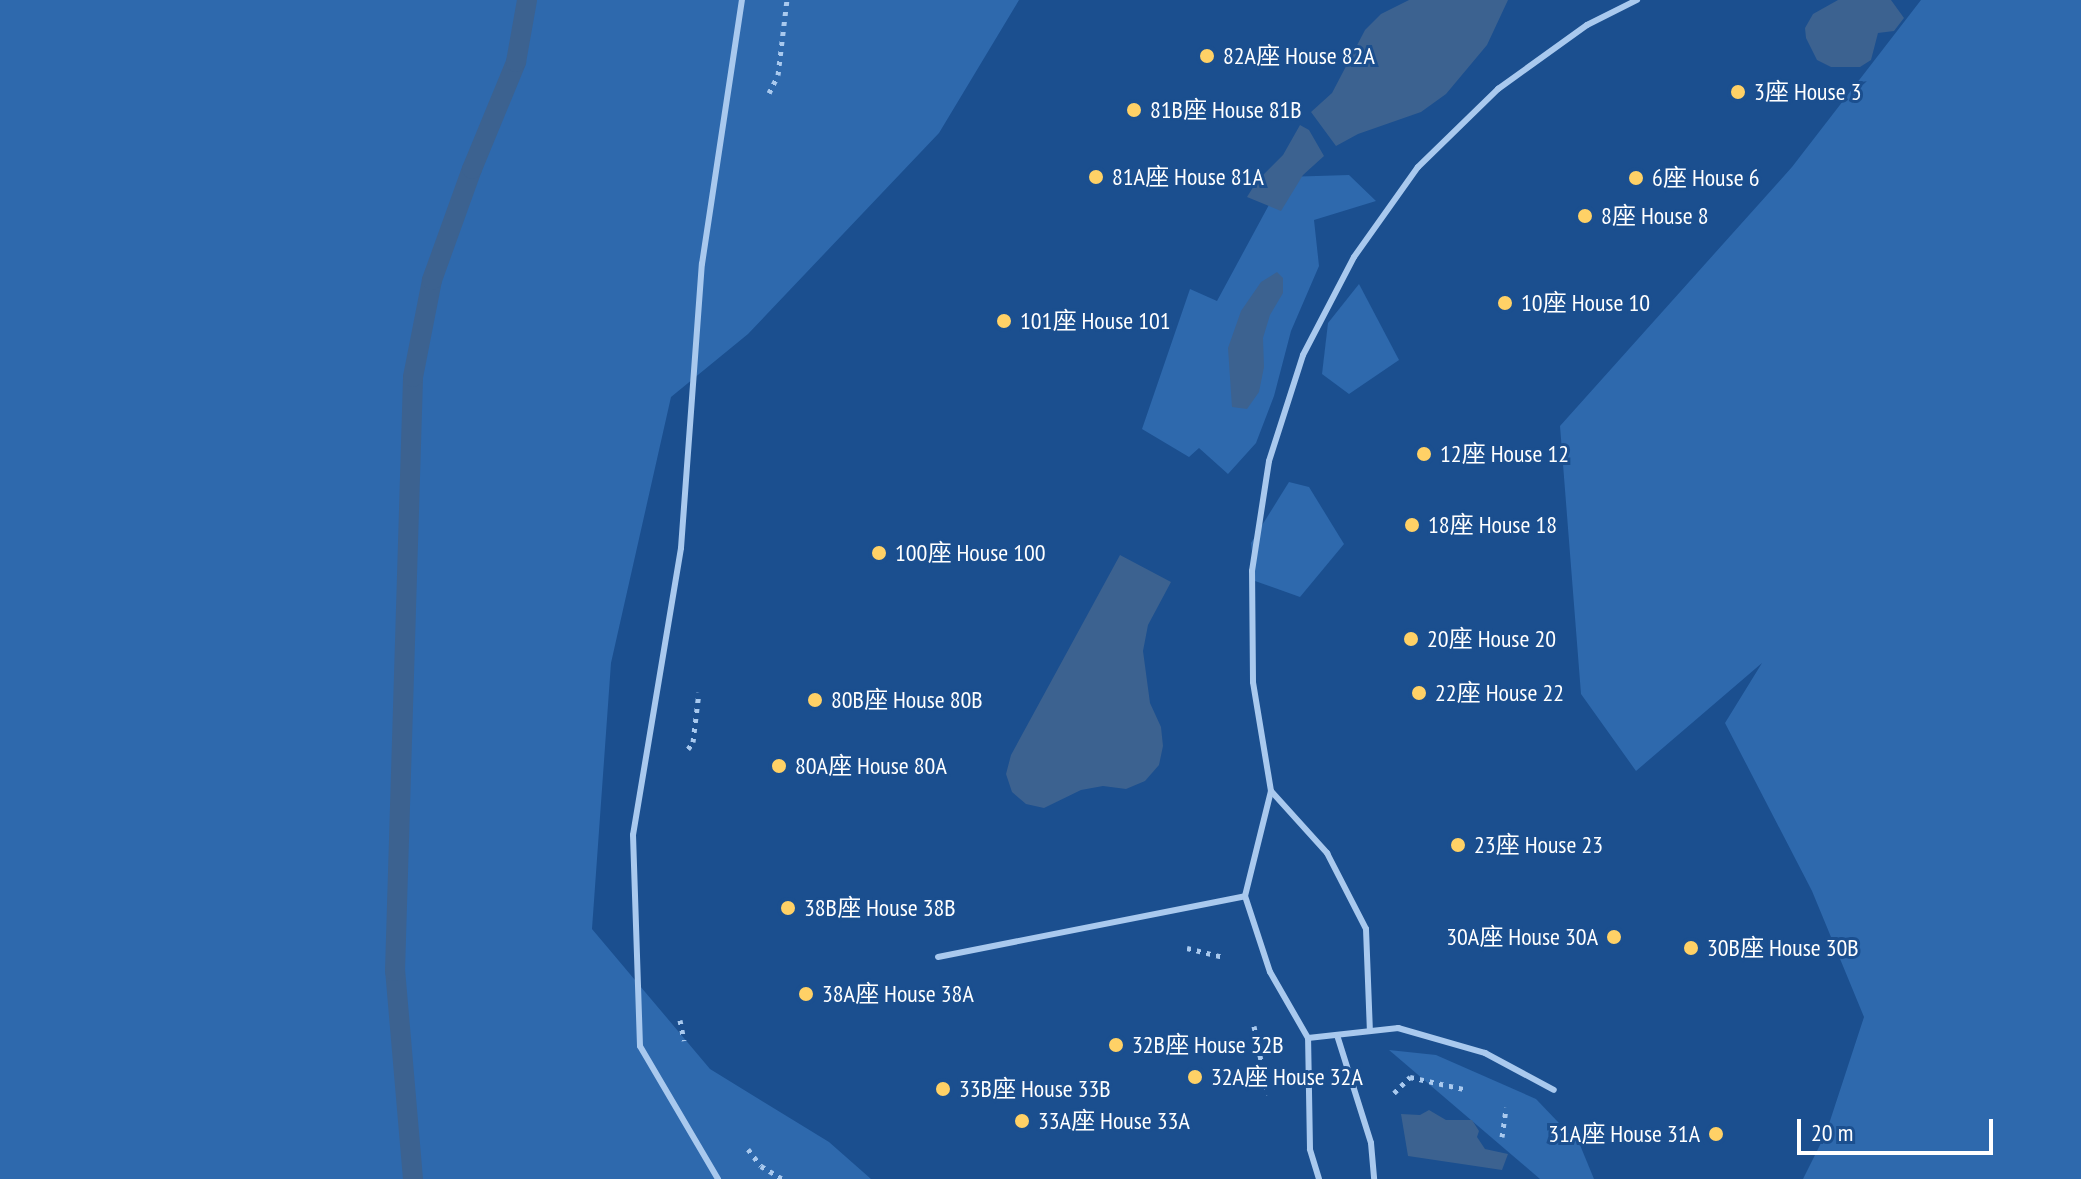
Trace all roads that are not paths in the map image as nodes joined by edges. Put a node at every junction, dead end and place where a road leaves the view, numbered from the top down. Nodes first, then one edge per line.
1 (742, 0) edge
2 (1637, 0) edge
3 (1271, 791) junction
4 (1245, 896) junction
5 (938, 957) dead end
6 (1370, 1031) junction
7 (1337, 1035) junction
8 (1308, 1038) junction
9 (1554, 1090) dead end
10 (718, 1179) edge
11 (1319, 1179) edge
12 (1374, 1179) edge

1 - 10 lane
2 - 3 lane
3 - 4 lane
3 - 6 lane
4 - 5 lane
4 - 8 lane
6 - 7 lane
6 - 9 lane
7 - 8 lane
7 - 12 lane
8 - 11 lane

